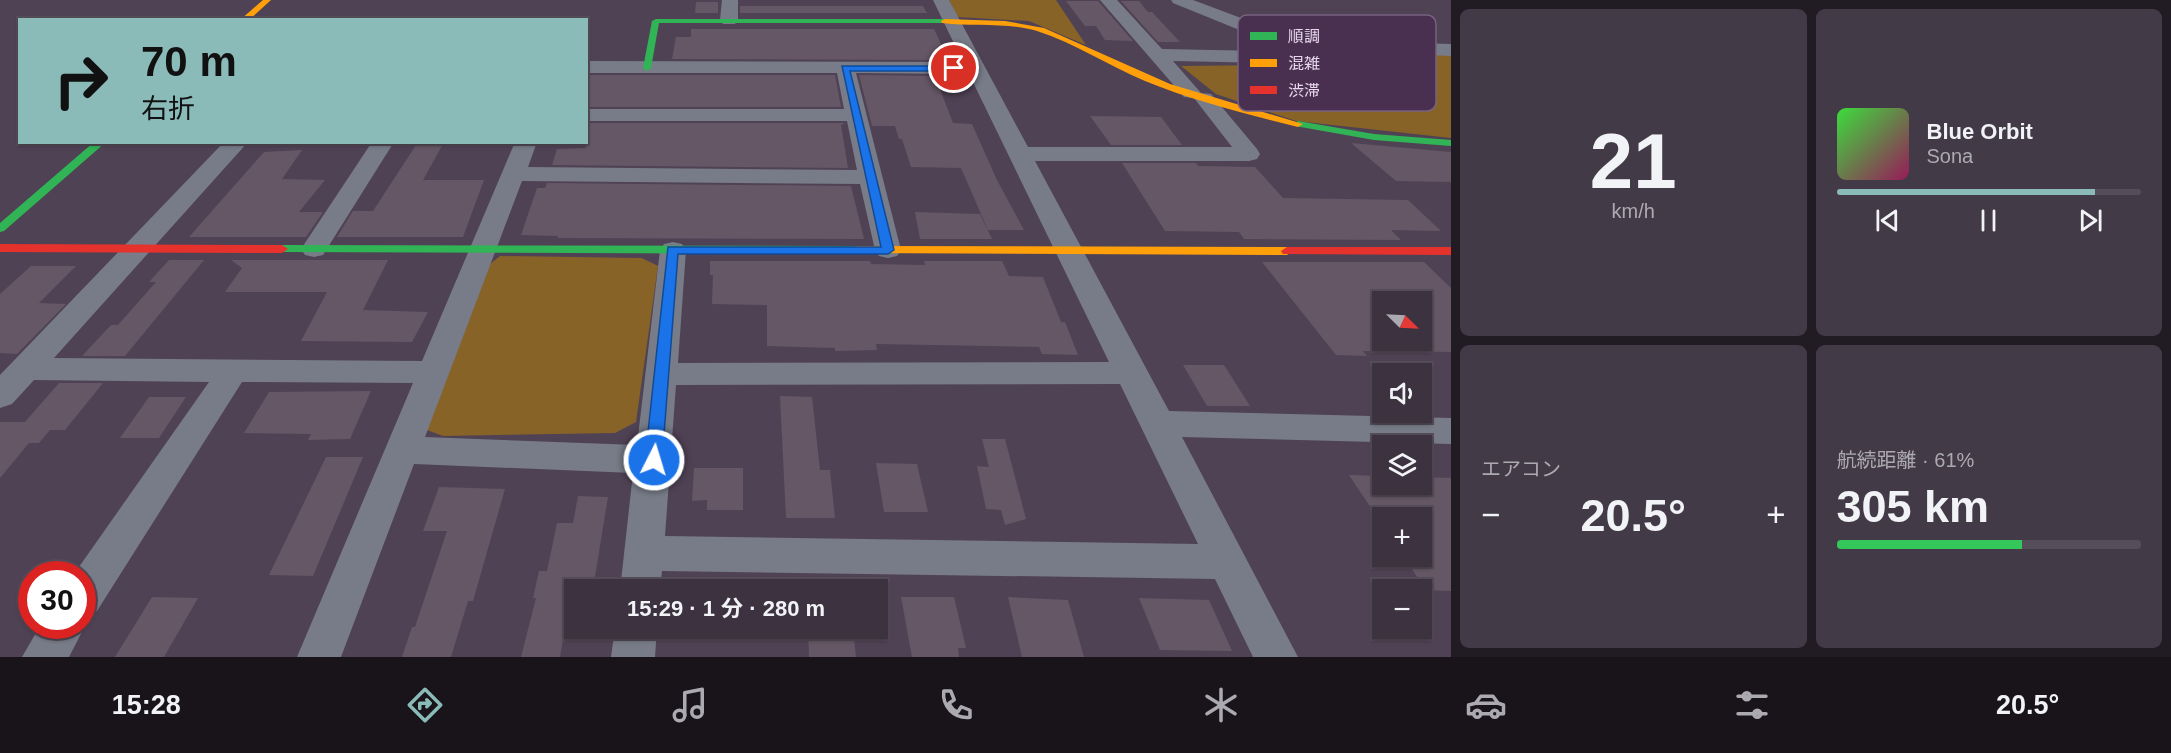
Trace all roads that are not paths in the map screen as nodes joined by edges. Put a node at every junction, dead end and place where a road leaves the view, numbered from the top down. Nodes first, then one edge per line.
1 (267, 0) edge
2 (729, 0) edge
3 (1108, 0) edge
4 (1179, 0) edge
5 (946, 10) edge
6 (246, 18) edge
7 (729, 20) junction
8 (1238, 23) edge
9 (1158, 55) junction
10 (1238, 56) edge
11 (588, 67) edge
12 (647, 68) junction
13 (845, 68) junction
14 (976, 68) junction
15 (1197, 96) junction
16 (1238, 110) edge
17 (1242, 111) edge
18 (588, 115) edge
19 (856, 115) junction
20 (1451, 142) edge
21 (99, 144) edge
22 (235, 144) edge
23 (382, 144) edge
24 (525, 144) edge
25 (1020, 154) junction
26 (514, 174) junction
27 (870, 177) junction
28 (0, 229) edge
29 (140, 247) junction
30 (0, 248) edge
31 (314, 249) junction
32 (484, 249) junction
33 (672, 250) junction
34 (888, 250) junction
35 (1069, 251) junction
36 (1451, 251) edge
37 (25, 369) junction
38 (233, 371) junction
39 (435, 372) junction
40 (661, 374) junction
41 (1131, 374) junction
42 (0, 396) edge
43 (1157, 424) junction
44 (1451, 431) edge
45 (403, 450) junction
46 (654, 460) junction
47 (1227, 562) junction
48 (642, 571) edge
49 (96, 577) edge
50 (56, 639) edge
51 (635, 639) edge
52 (44, 657) edge
53 (319, 657) edge
54 (633, 657) edge
55 (1276, 657) edge

1 - 6 street
2 - 7 street
3 - 9 street
4 - 8 street
5 - 7 street
5 - 14 street
5 - 15 street
7 - 12 street
9 - 10 street
9 - 15 street
11 - 12 street
12 - 13 street
13 - 14 street
13 - 19 street
14 - 25 street
15 - 16 street
15 - 25 street
17 - 20 street
18 - 19 street
19 - 27 street
21 - 28 street
22 - 29 street
23 - 31 street
24 - 26 street
25 - 35 street
26 - 27 street
26 - 32 street
27 - 34 street
29 - 30 street
29 - 31 street
29 - 37 street
31 - 32 street
32 - 33 street
32 - 39 street
33 - 34 street
33 - 40 street
34 - 35 street
35 - 36 street
35 - 41 street
37 - 38 street
37 - 42 street
38 - 39 street
38 - 49 street
39 - 45 street
40 - 41 street
40 - 46 street
41 - 43 street
43 - 44 street
43 - 47 street
45 - 46 street
45 - 53 street
46 - 48 street
47 - 48 street
47 - 55 street
50 - 52 street
51 - 54 street

